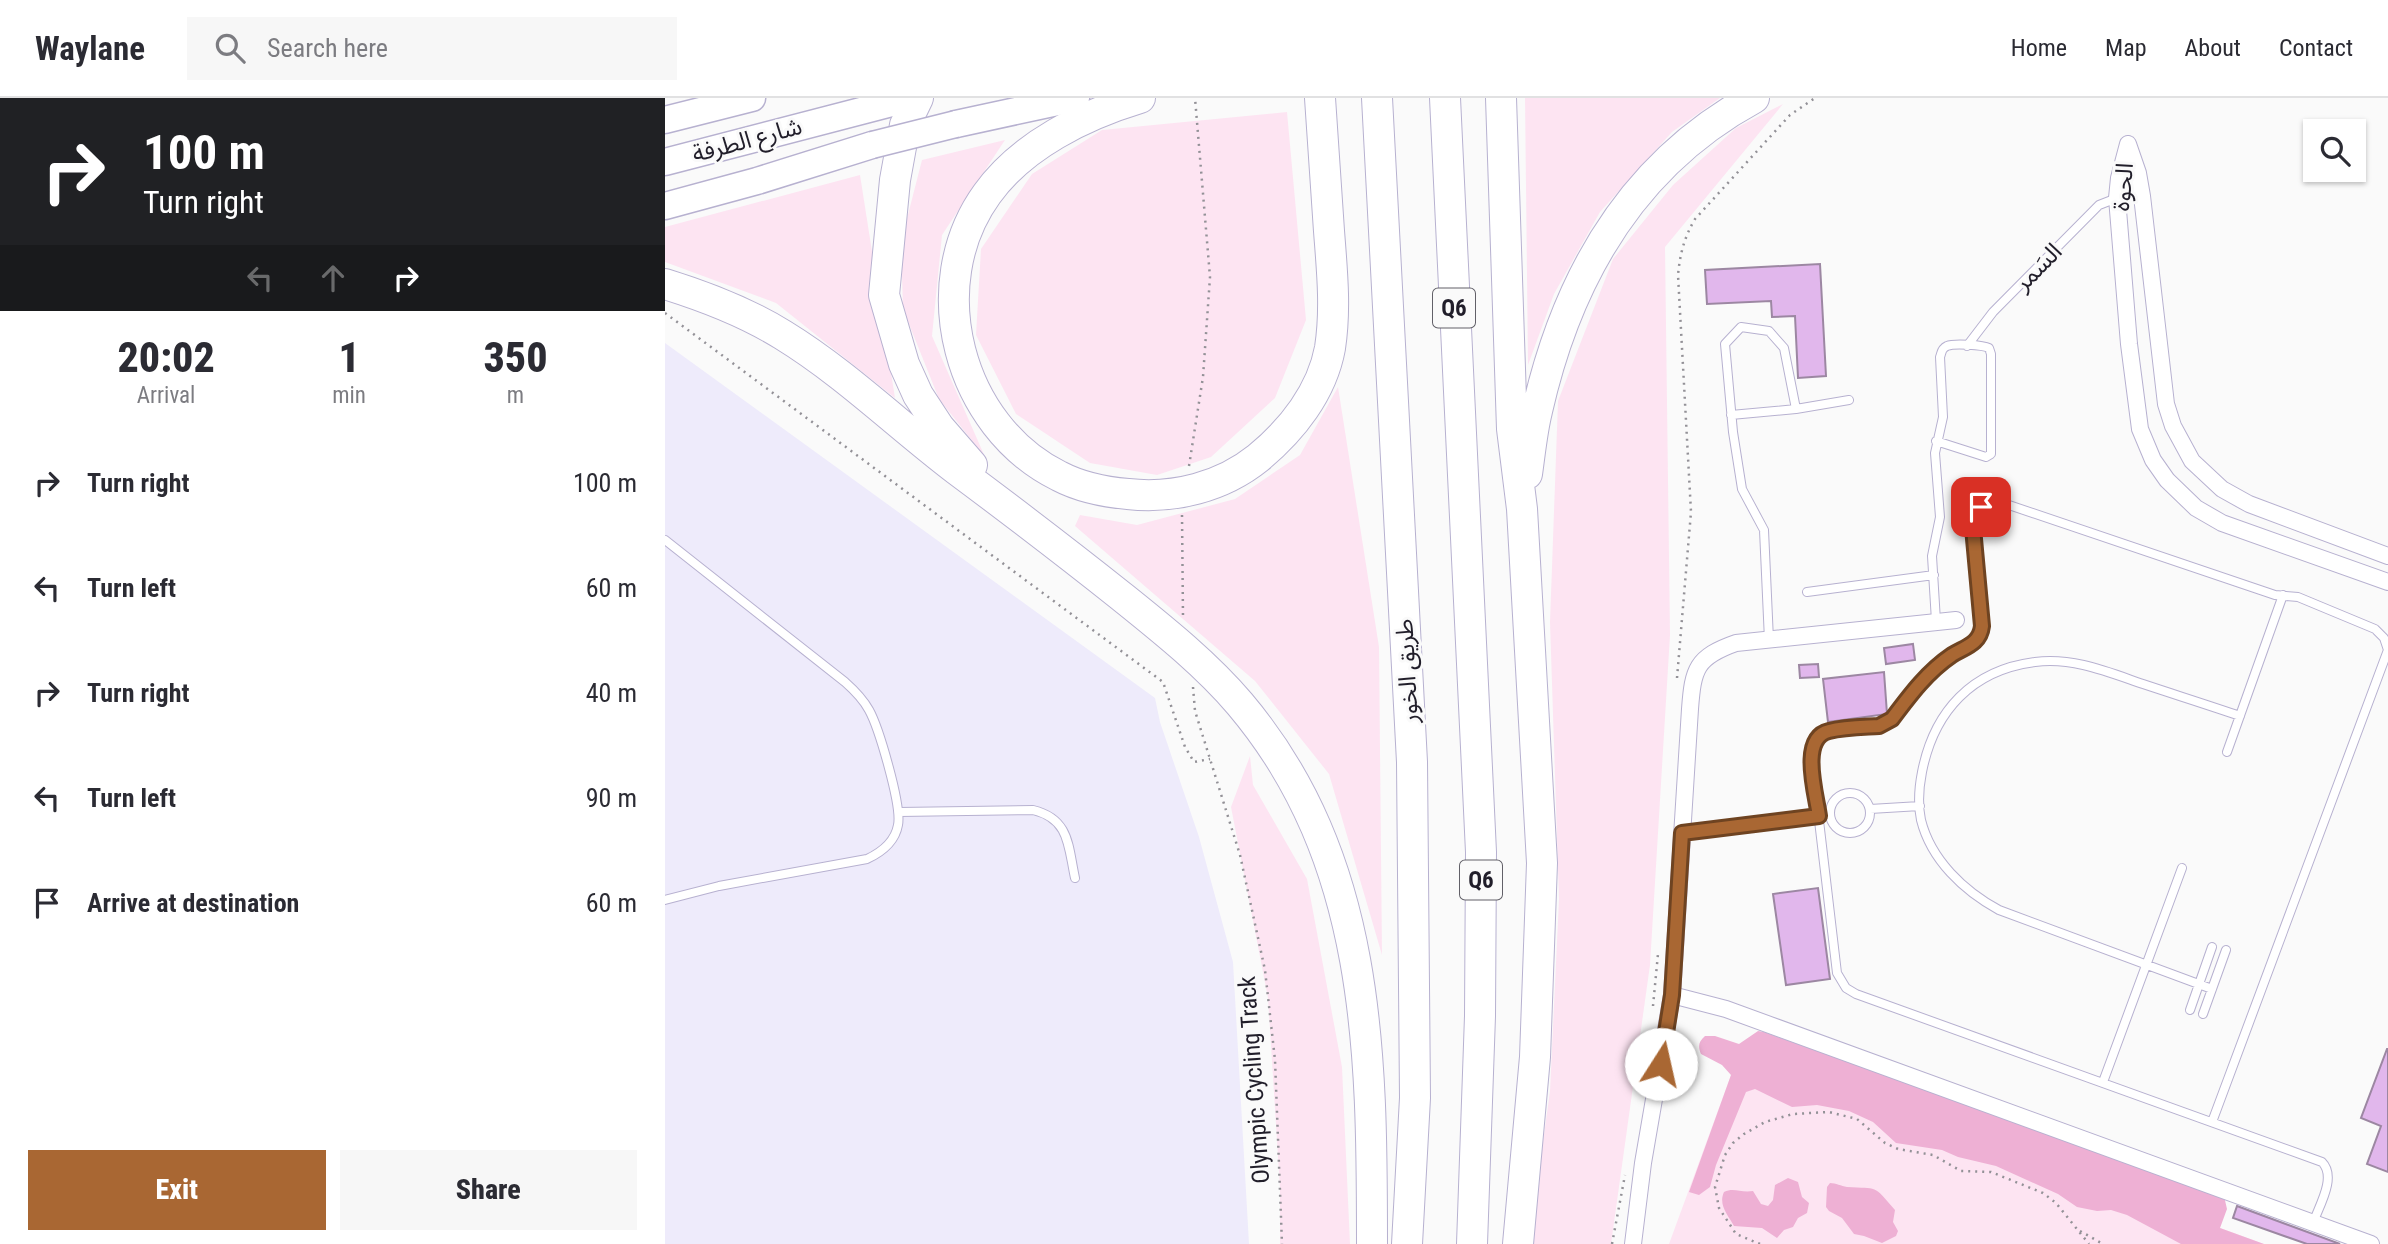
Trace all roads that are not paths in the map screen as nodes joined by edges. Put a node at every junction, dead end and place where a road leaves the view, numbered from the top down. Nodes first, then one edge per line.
1 (751, 98) edge
2 (911, 98) edge
3 (918, 98) edge
4 (1076, 98) edge
5 (1140, 98) edge
6 (1320, 98) edge
7 (1377, 98) edge
8 (1445, 98) edge
9 (1501, 98) edge
10 (1754, 98) edge
11 (665, 120) edge
12 (665, 162) edge
13 (2142, 196) junction
14 (2117, 198) junction
15 (665, 206) edge
16 (665, 284) edge
17 (1967, 345) junction
18 (1849, 400) dead end
19 (1796, 409) junction
20 (1731, 415) junction
21 (1936, 441) junction
22 (1522, 509) junction
23 (1036, 530) junction
24 (665, 540) edge
25 (2388, 556) edge
26 (1934, 575) junction
27 (2388, 582) edge
28 (1807, 592) dead end
29 (2283, 596) junction
30 (1956, 620) dead end
31 (1936, 621) junction
32 (1769, 640) junction
33 (2388, 650) edge
34 (2239, 716) junction
35 (2227, 752) dead end
36 (1920, 806) junction
37 (1870, 809) junction
38 (899, 812) junction
39 (1830, 815) junction
40 (1819, 816) junction
41 (1682, 833) junction
42 (2182, 868) dead end
43 (1075, 878) dead end
44 (665, 900) edge
45 (2212, 947) dead end
46 (2226, 950) dead end
47 (2147, 965) junction
48 (2199, 984) junction
49 (2212, 989) junction
50 (1672, 995) junction
51 (2190, 1010) dead end
52 (2203, 1014) dead end
53 (2103, 1082) junction
54 (2213, 1122) junction
55 (2313, 1223) junction
56 (1372, 1244) edge
57 (1407, 1244) edge
58 (1472, 1244) edge
59 (1518, 1244) edge
60 (1633, 1244) edge
61 (2371, 1244) edge

1 - 11 main road, شارع الطرفة
2 - 12 main road, شارع الطرفة
3 - 23 highway
4 - 15 main road, bridge
5 - 6 highway
7 - 57 highway, طريق الخور
8 - 58 highway, Q6
9 - 22 highway
10 - 22 highway
13 - 14 street
13 - 14 street, الحوة
13 - 25 street, الحوة
14 - 17 lane, السَمر
14 - 27 street, الحوة
16 - 23 highway
17 - 21 lane
17 - 21 lane
18 - 19 lane
19 - 20 lane
19 - 20 lane
20 - 32 lane
21 - 26 lane
22 - 59 highway
23 - 56 highway
24 - 38 lane
26 - 28 lane
26 - 31 lane
29 - 33 lane
29 - 34 lane
29 - 40 lane
30 - 31 street
31 - 32 street
32 - 41 street
33 - 54 lane
34 - 35 lane
34 - 36 lane
36 - 37 lane
36 - 47 lane
37 - 39 lane
37 - 39 lane
38 - 43 lane
38 - 44 lane
39 - 40 lane
40 - 41 lane
40 - 53 lane
41 - 50 street
42 - 47 lane
45 - 48 lane
46 - 49 lane
47 - 48 lane
47 - 53 lane
48 - 49 lane
48 - 51 lane
49 - 52 lane
50 - 55 street
50 - 60 street
53 - 54 lane
54 - 55 lane
55 - 61 street

